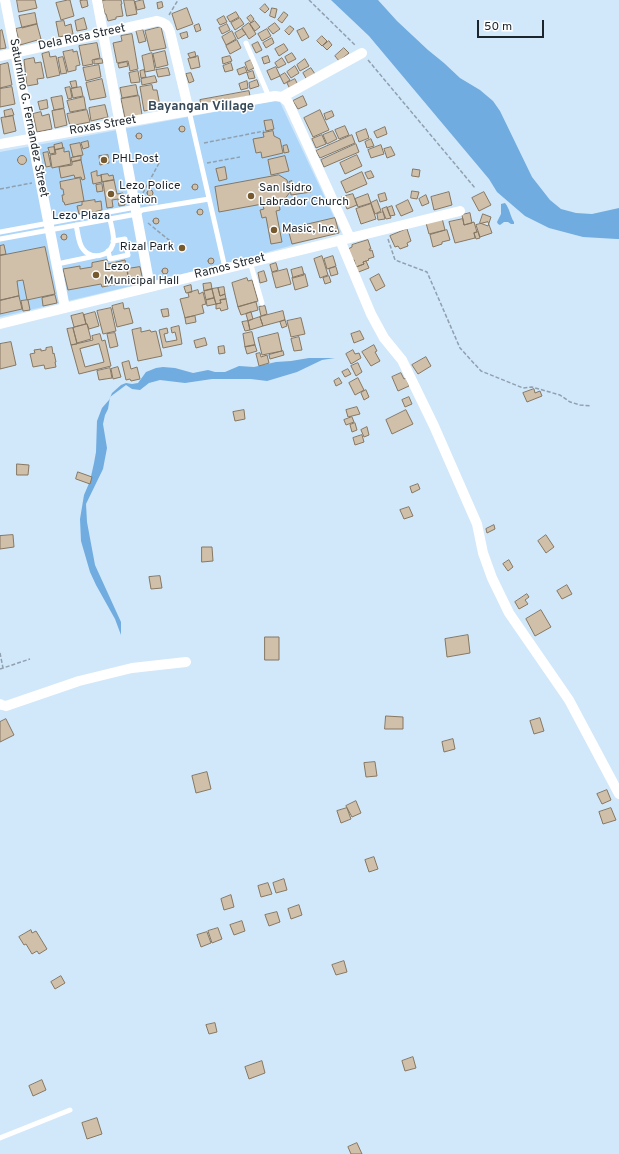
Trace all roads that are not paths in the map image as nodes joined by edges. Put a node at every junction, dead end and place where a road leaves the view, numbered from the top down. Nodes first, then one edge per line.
1 (5, 0) edge
2 (97, 0) edge
3 (103, 33) junction
4 (246, 43) dead end
5 (362, 52) road end
6 (15, 53) junction
7 (0, 56) edge
8 (268, 97) junction
9 (282, 97) junction
10 (189, 111) junction
11 (120, 124) junction
12 (32, 139) junction
13 (0, 144) edge
14 (209, 199) junction
15 (138, 210) junction
16 (460, 211) dead end
17 (110, 219) junction
18 (76, 225) junction
19 (49, 226) junction
20 (0, 232) edge
21 (0, 238) edge
22 (345, 239) junction
23 (113, 242) junction
24 (108, 251) junction
25 (97, 256) junction
26 (250, 262) junction
27 (57, 264) junction
28 (225, 268) junction
29 (150, 287) junction
30 (262, 303) dead end
31 (65, 308) junction
32 (0, 324) edge
33 (186, 662) dead end
34 (0, 704) edge
35 (619, 794) edge
36 (70, 1110) dead end
37 (0, 1138) edge

1 - 6 street, Saturnino G. Fernandez Street
2 - 3 street
3 - 6 street, Dela Rosa Street
3 - 10 street, Dela Rosa Street
3 - 11 street
4 - 8 lane
5 - 9 street, Roxas Street
6 - 7 street, Dela Rosa Street
6 - 12 street, Saturnino G. Fernandez Street
8 - 9 street, Roxas Street
8 - 10 street, Roxas Street
9 - 22 street
10 - 11 street, Roxas Street
10 - 14 lane
11 - 12 street, Roxas Street
11 - 15 street
12 - 13 street, Roxas Street
12 - 19 street, Saturnino G. Fernandez Street
14 - 15 lane
14 - 28 lane
15 - 17 lane
15 - 19 lane
15 - 29 street
16 - 22 street, Ramos Street
17 - 18 lane
17 - 23 lane
18 - 19 lane
18 - 25 lane
19 - 20 lane
19 - 21 lane
19 - 27 street, Saturnino G. Fernandez Street
22 - 26 street, Ramos Street
22 - 35 street
23 - 24 lane
23 - 24 lane
24 - 25 lane
25 - 27 lane
26 - 28 street, Ramos Street
26 - 30 lane
27 - 31 street, Saturnino G. Fernandez Street
28 - 29 street, Ramos Street
29 - 31 street, Ramos Street
31 - 32 street, Ramos Street
33 - 34 street
36 - 37 lane

